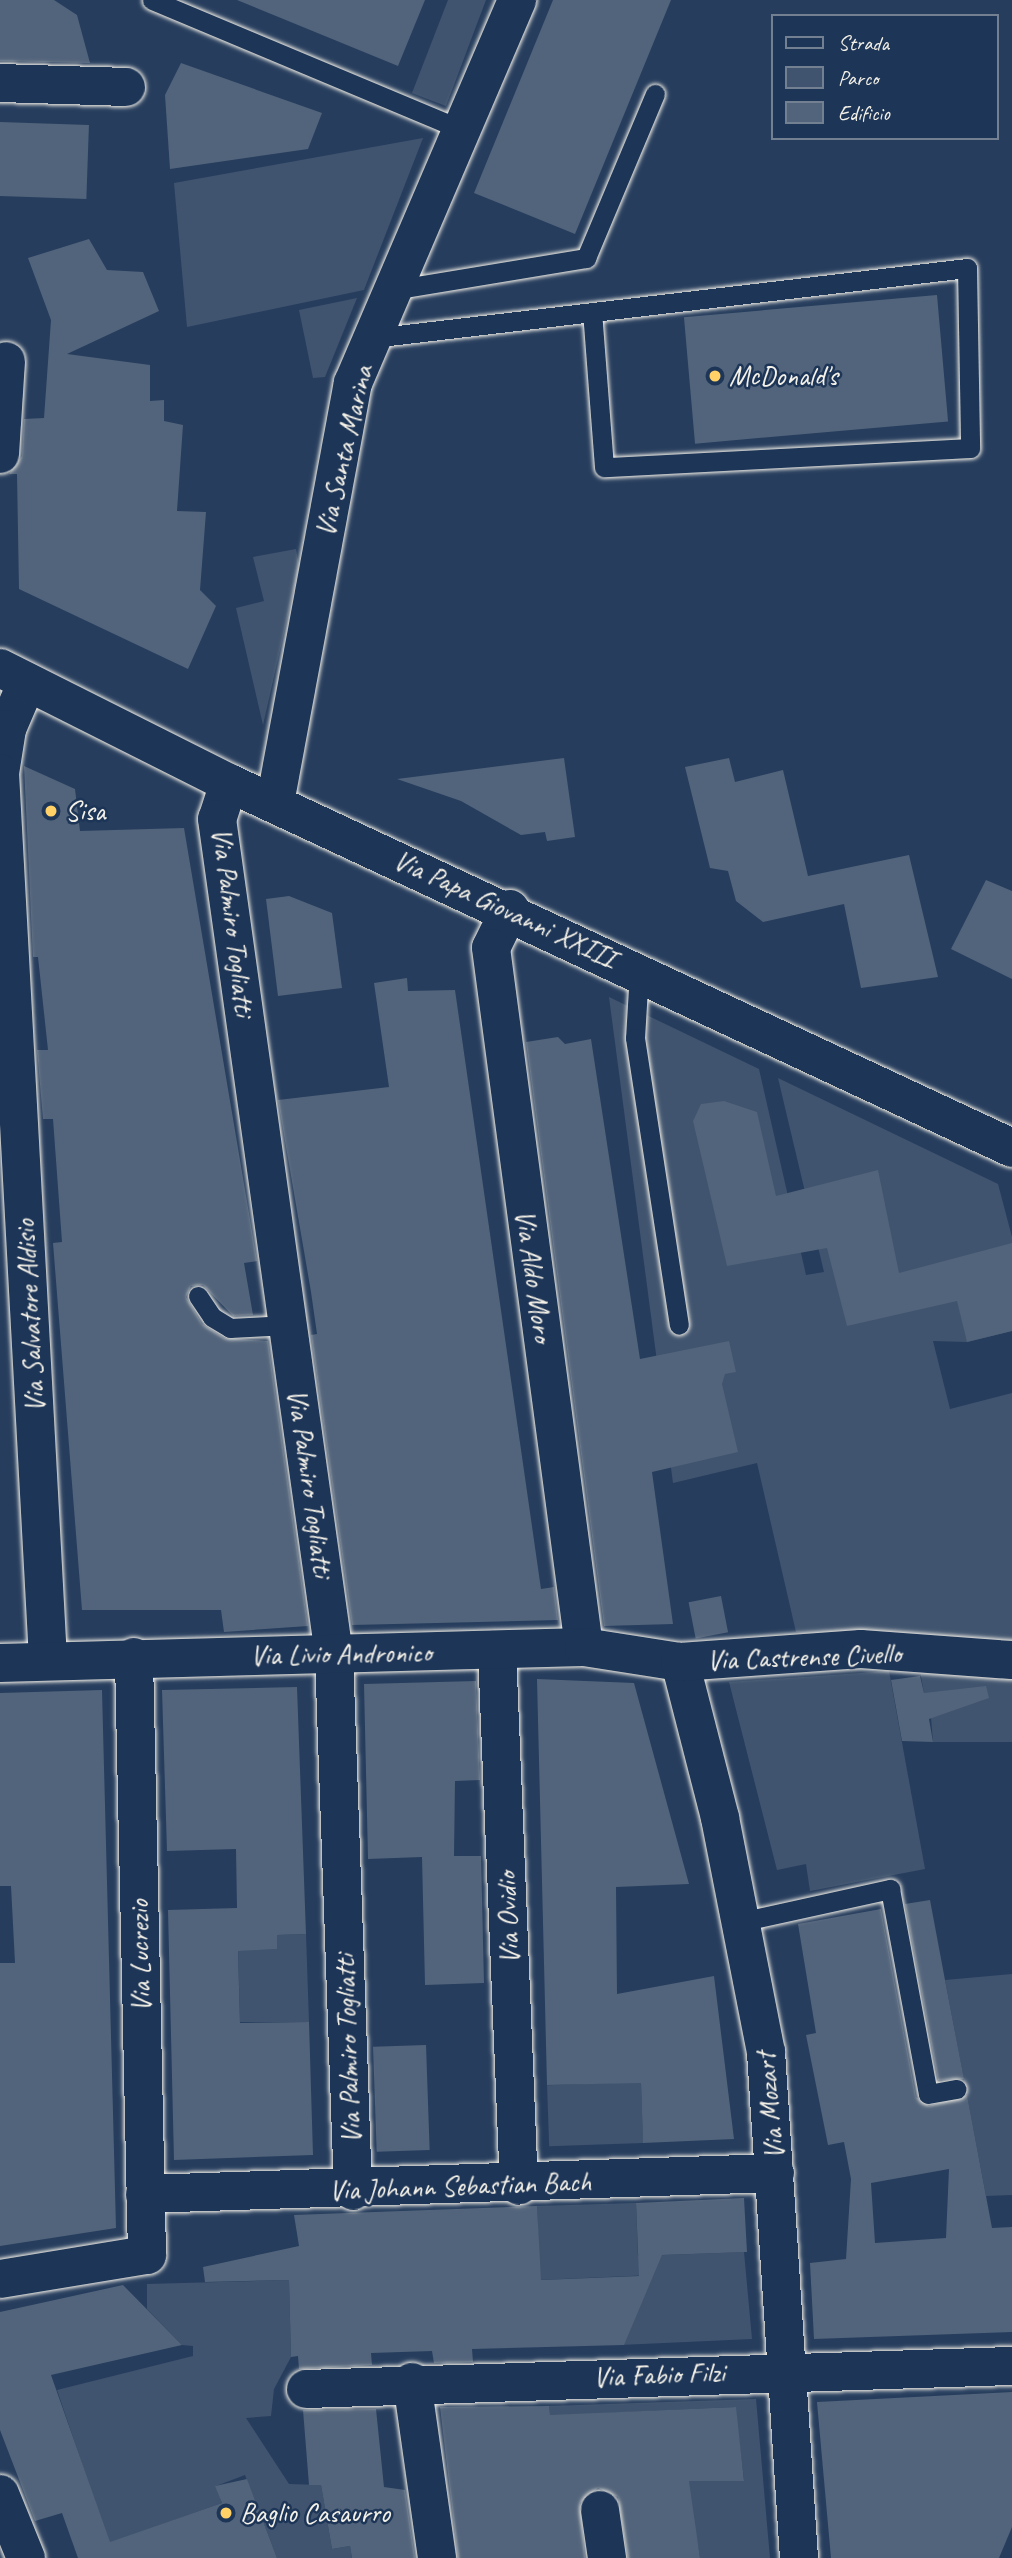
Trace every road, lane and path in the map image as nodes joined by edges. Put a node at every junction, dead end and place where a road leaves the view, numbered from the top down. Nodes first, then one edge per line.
1 (152, 0) edge
2 (517, 0) edge
3 (0, 83) edge
4 (126, 87) dead end
5 (655, 94) dead end
6 (461, 129) junction
7 (392, 290) junction
8 (592, 312) junction
9 (372, 338) junction
10 (6, 361) dead end
11 (0, 454) edge
12 (14, 675) edge
13 (229, 783) junction
14 (275, 803) junction
15 (510, 909) junction
16 (639, 971) junction
17 (1012, 1148) edge
18 (198, 1296) dead end
19 (288, 1325) junction
20 (679, 1325) dead end
21 (584, 1647) junction
22 (497, 1651) junction
23 (334, 1655) junction
24 (134, 1657) junction
25 (48, 1660) junction
26 (1012, 1660) edge
27 (680, 1662) junction
28 (0, 1663) edge
29 (740, 1922) junction
30 (957, 2089) dead end
31 (775, 2173) junction
32 (519, 2186) junction
33 (353, 2191) junction
34 (145, 2194) junction
35 (0, 2279) edge
36 (1012, 2366) edge
37 (789, 2371) junction
38 (412, 2382) junction
39 (306, 2389) dead end
40 (0, 2494) edge
41 (600, 2510) dead end
42 (26, 2558) edge
43 (438, 2558) edge
44 (607, 2558) edge
45 (799, 2558) edge

1 - 6 lane
2 - 6 street, Via Santa Marina
3 - 4 street
5 - 7 lane
6 - 7 street, Via Santa Marina
7 - 9 street, Via Santa Marina
8 - 8 lane
8 - 9 lane
9 - 14 street, Via Santa Marina
10 - 11 street
12 - 13 street, Via Papa Giovanni XXIII
12 - 25 street, Via Salvatore Aldisio
13 - 14 street, Via Papa Giovanni XXIII
13 - 19 street, Via Palmiro Togliatti
14 - 15 street, Via Papa Giovanni XXIII
15 - 16 street, Via Papa Giovanni XXIII
15 - 21 street, Via Aldo Moro
16 - 17 street, Via Papa Giovanni XXIII
16 - 20 lane
18 - 19 lane
19 - 23 street, Via Palmiro Togliatti
21 - 22 street, Via Livio Andronico
21 - 27 street, Via Livio Andronico
22 - 23 street, Via Livio Andronico
22 - 32 street, Via Ovidio
23 - 24 street, Via Livio Andronico
23 - 33 street, Via Palmiro Togliatti
24 - 25 street, Via Livio Andronico
24 - 34 street, Via Lucrezio
25 - 28 street, Via Livio Andronico
26 - 27 street, Via Castrense Civello
27 - 29 street, Via Mozart
29 - 30 lane
29 - 31 street, Via Mozart
31 - 32 street, Via Johann Sebastian Bach
31 - 37 street, Via Mozart
32 - 33 street, Via Johann Sebastian Bach
33 - 34 street, Via Johann Sebastian Bach
34 - 35 street, Via Lucrezio
36 - 37 street, Via Fabio Filzi
37 - 38 street, Via Fabio Filzi
37 - 45 street, Via Mozart
38 - 39 street, Via Fabio Filzi
38 - 43 street
40 - 42 street
41 - 44 street

